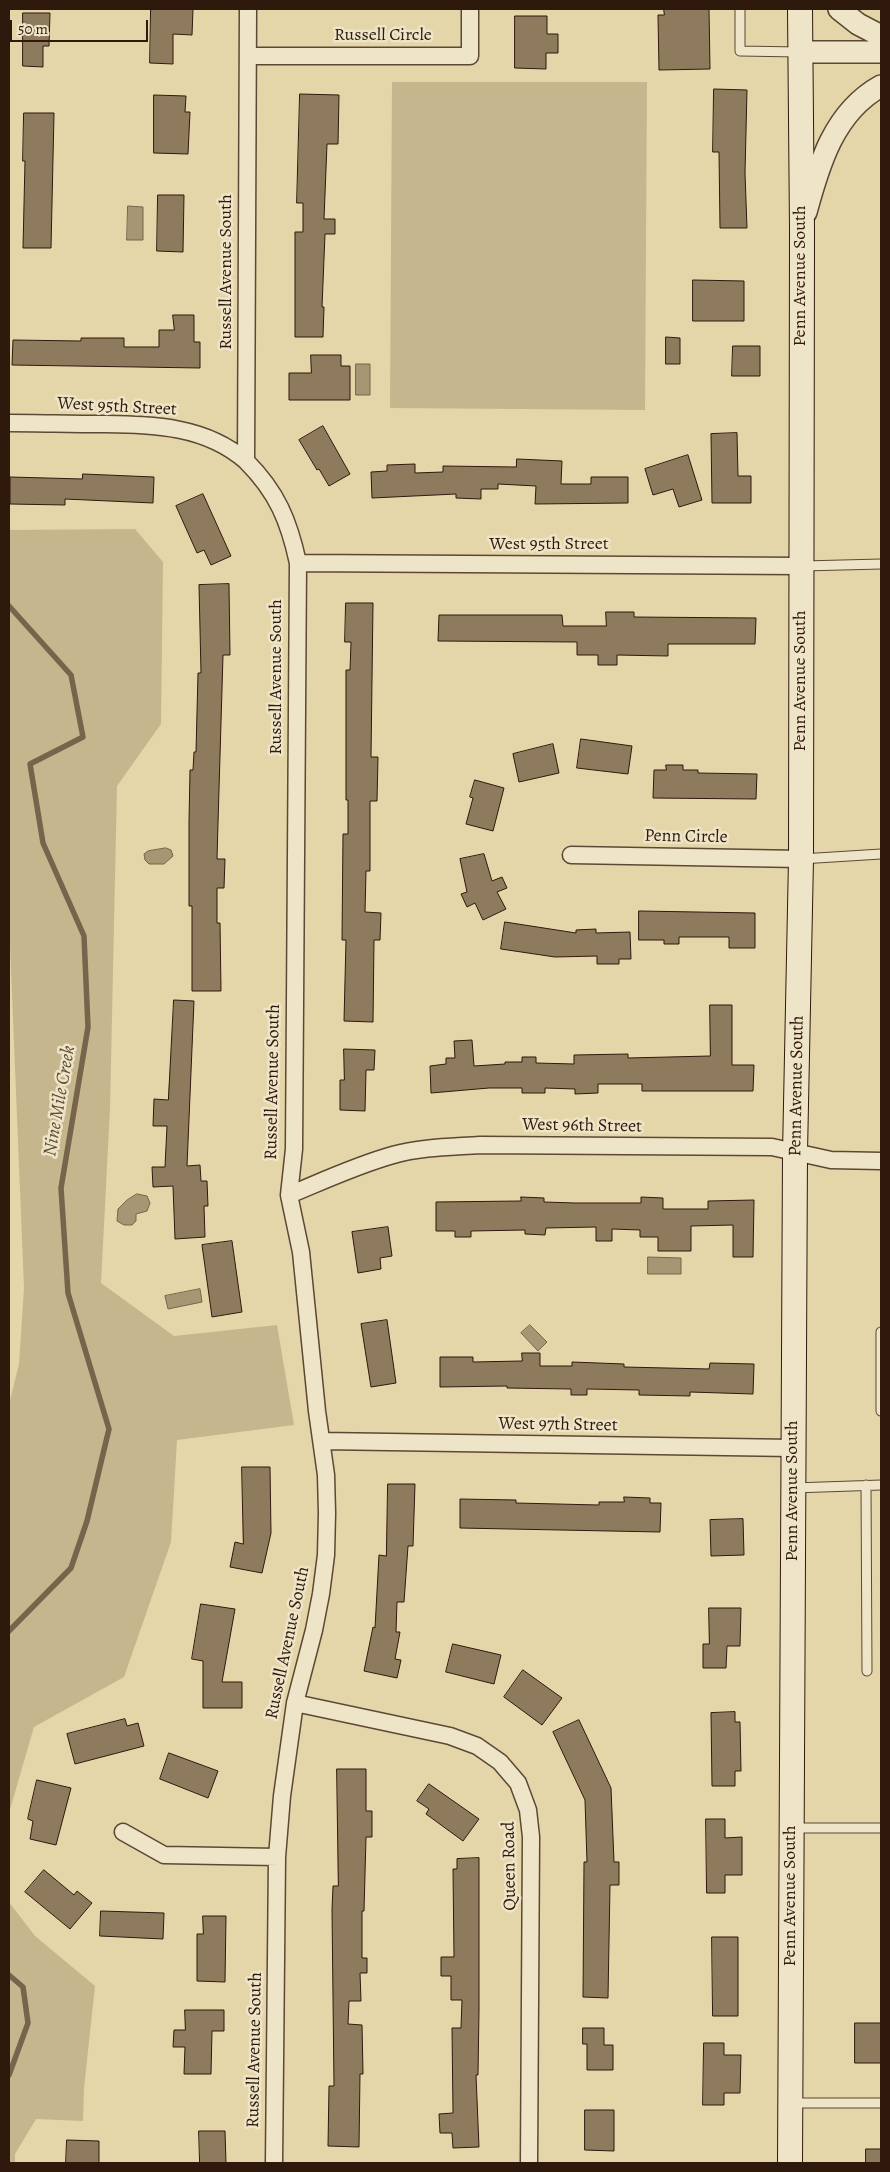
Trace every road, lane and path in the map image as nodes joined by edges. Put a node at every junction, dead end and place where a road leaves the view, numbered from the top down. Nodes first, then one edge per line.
1 (248, 9) edge
2 (470, 9) edge
3 (740, 9) edge
4 (800, 9) edge
5 (839, 9) edge
6 (881, 36) edge
7 (799, 52) junction
8 (881, 52) edge
9 (248, 56) junction
10 (881, 86) edge
11 (802, 230) junction
12 (9, 423) edge
13 (246, 461) junction
14 (298, 564) junction
15 (881, 564) edge
16 (800, 566) junction
17 (881, 854) edge
18 (570, 856) dead end
19 (800, 859) junction
20 (795, 1153) junction
21 (881, 1160) edge
22 (289, 1195) junction
23 (881, 1332) edge
24 (881, 1387) edge
25 (881, 1411) edge
26 (322, 1441) junction
27 (793, 1448) junction
28 (881, 1484) edge
29 (866, 1485) junction
30 (793, 1488) junction
31 (867, 1671) dead end
32 (295, 1703) junction
33 (792, 1828) junction
34 (881, 1828) edge
35 (123, 1832) dead end
36 (277, 1857) junction
37 (791, 2103) junction
38 (881, 2103) edge
39 (274, 2163) edge
40 (529, 2163) edge
41 (790, 2163) edge

1 - 9 street, Russell Avenue South
2 - 9 street, Russell Circle
3 - 7 lane
4 - 7 main road, Penn Avenue South
5 - 6 street
7 - 8 street
7 - 11 main road, Penn Avenue South
9 - 13 street, Russell Avenue South
10 - 11 street
11 - 16 main road, Penn Avenue South
12 - 13 street, West 95th Street
13 - 14 street, Russell Avenue South
14 - 16 street, West 95th Street
14 - 22 street, Russell Avenue South
15 - 16 lane
16 - 19 main road, Penn Avenue South
17 - 19 lane
18 - 19 street, Penn Circle
19 - 20 main road, Penn Avenue South
20 - 21 street, West 96th Street
20 - 22 street, West 96th Street
20 - 27 main road, Penn Avenue South
22 - 26 street, Russell Avenue South
23 - 24 lane
24 - 25 lane
26 - 27 street, West 97th Street
26 - 32 street, Russell Avenue South
27 - 30 main road, Penn Avenue South
28 - 29 lane
29 - 30 lane
29 - 31 lane
30 - 33 main road, Penn Avenue South
32 - 36 street, Russell Avenue South
32 - 40 street, Queen Road
33 - 34 lane
33 - 37 main road, Penn Avenue South
35 - 36 street
36 - 39 street, Russell Avenue South
37 - 38 lane
37 - 41 main road, Penn Avenue South

